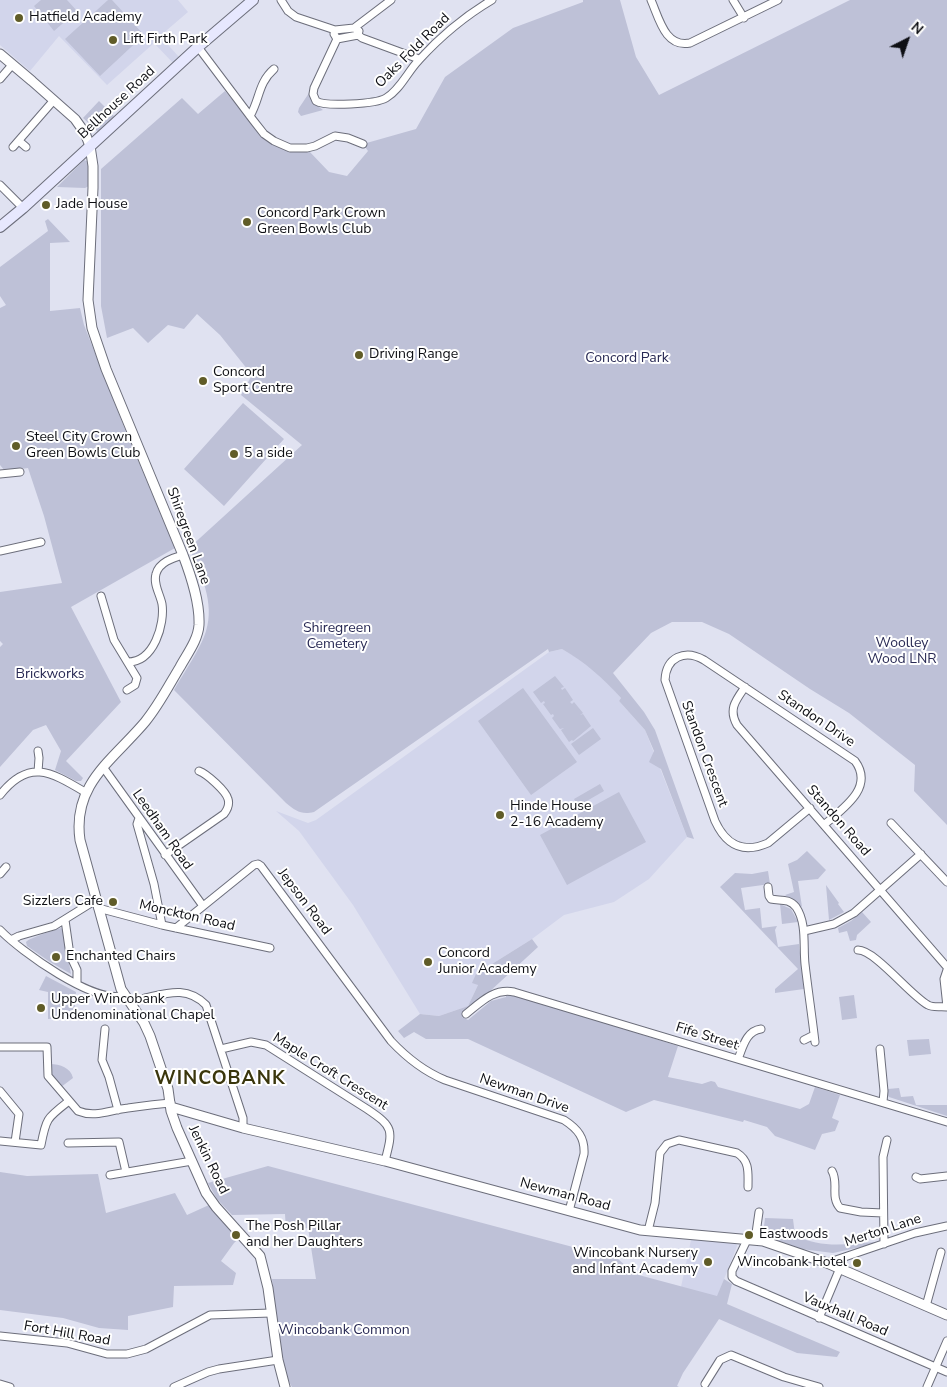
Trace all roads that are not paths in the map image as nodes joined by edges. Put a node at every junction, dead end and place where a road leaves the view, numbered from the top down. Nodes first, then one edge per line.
1 (253, 0) edge
2 (281, 0) edge
3 (391, 0) edge
4 (492, 0) edge
5 (651, 0) edge
6 (733, 0) edge
7 (778, 0) edge
8 (744, 18) junction
9 (335, 30) junction
10 (356, 32) junction
11 (337, 39) junction
12 (198, 47) junction
13 (0, 54) edge
14 (420, 59) junction
15 (12, 65) junction
16 (274, 69) dead end
17 (0, 79) edge
18 (54, 100) junction
19 (250, 116) junction
20 (19, 141) junction
21 (363, 144) dead end
22 (90, 146) junction
23 (26, 147) dead end
24 (13, 148) dead end
25 (0, 185) edge
26 (23, 208) junction
27 (0, 226) edge
28 (20, 472) dead end
29 (0, 474) edge
30 (41, 542) dead end
31 (0, 551) edge
32 (183, 555) junction
33 (101, 596) dead end
34 (128, 662) junction
35 (745, 687) junction
36 (127, 690) dead end
37 (38, 751) dead end
38 (103, 768) junction
39 (199, 771) dead end
40 (38, 772) junction
41 (85, 792) junction
42 (0, 795) edge
43 (810, 808) junction
44 (139, 818) junction
45 (891, 823) dead end
46 (824, 825) junction
47 (921, 854) junction
48 (165, 855) junction
49 (6, 867) dead end
50 (0, 874) edge
51 (947, 882) edge
52 (768, 887) dead end
53 (880, 889) junction
54 (97, 904) junction
55 (202, 906) junction
56 (65, 920) junction
57 (162, 925) junction
58 (176, 928) junction
59 (804, 931) junction
60 (1, 933) edge
61 (11, 940) junction
62 (270, 948) dead end
63 (858, 950) dead end
64 (947, 969) edge
65 (77, 984) junction
66 (124, 995) junction
67 (145, 998) dead end
68 (947, 1007) edge
69 (466, 1014) dead end
70 (105, 1029) dead end
71 (762, 1029) dead end
72 (804, 1040) dead end
73 (391, 1041) joint
74 (0, 1047) edge
75 (222, 1049) junction
76 (880, 1049) dead end
77 (738, 1059) junction
78 (0, 1091) edge
79 (69, 1101) junction
80 (883, 1102) junction
81 (171, 1105) junction
82 (118, 1110) junction
83 (947, 1122) edge
84 (243, 1128) junction
85 (0, 1140) edge
86 (887, 1140) dead end
87 (15, 1142) junction
88 (68, 1143) dead end
89 (192, 1161) junction
90 (385, 1161) junction
91 (832, 1171) dead end
92 (126, 1172) junction
93 (110, 1175) dead end
94 (947, 1176) edge
95 (916, 1177) dead end
96 (748, 1187) dead end
97 (569, 1211) junction
98 (759, 1212) dead end
99 (883, 1213) junction
100 (947, 1226) edge
101 (648, 1231) junction
102 (751, 1240) junction
103 (884, 1244) junction
104 (942, 1252) dead end
105 (828, 1263) junction
106 (840, 1268) junction
107 (926, 1306) junction
108 (271, 1313) junction
109 (947, 1315) edge
110 (819, 1318) junction
111 (0, 1336) edge
112 (947, 1341) edge
113 (278, 1360) junction
114 (936, 1367) junction
115 (947, 1372) edge
116 (0, 1384) edge
117 (705, 1384) dead end
118 (10, 1387) edge
119 (174, 1387) edge
120 (285, 1387) edge
121 (818, 1387) edge
122 (927, 1387) edge

1 - 12 main road, Bellhouse Road
2 - 9 street
3 - 10 street
4 - 14 street, Oaks Fold Road
5 - 8 street
6 - 8 street
7 - 8 street
9 - 10 street
9 - 11 street
10 - 11 street
10 - 14 street
11 - 14 street, Oaks Fold Road
12 - 19 street
12 - 22 main road, Bellhouse Road
13 - 15 street
15 - 17 street
15 - 18 street
16 - 19 street
18 - 20 street
18 - 22 street
19 - 21 street
20 - 23 street
20 - 24 street
22 - 26 main road, Bellhouse Road
22 - 32 street, Shiregreen Lane
25 - 26 street
26 - 27 main road, Bellhouse Road
28 - 29 street
30 - 31 street
32 - 34 street
32 - 38 street, Shiregreen Lane
33 - 34 street
34 - 36 street
35 - 43 street, Standon Road
35 - 43 street, Standon Crescent
35 - 46 street, Standon Drive
37 - 40 street
38 - 41 street, Shiregreen Lane
38 - 44 street, Leedham Road
39 - 48 street
40 - 41 street
40 - 42 street
41 - 54 street, Shiregreen Lane
43 - 46 street, Standon Road
44 - 48 street, Leedham Road
44 - 57 street
45 - 47 street
46 - 53 street, Standon Road
47 - 51 street
47 - 53 street
48 - 55 street, Leedham Road
49 - 50 street
52 - 59 street
53 - 59 street
53 - 64 street, Standon Road
54 - 56 street
54 - 57 street, Monckton Road
54 - 66 street, Shiregreen Lane
55 - 58 street, Jepson Road
55 - 73 street, Jepson Road
56 - 61 street
56 - 65 street
57 - 58 street, Monckton Road
58 - 62 street, Monckton Road
59 - 72 street
60 - 61 street
61 - 65 street
63 - 68 street
64 - 68 street
65 - 66 street
66 - 81 street, Jenkin Road
67 - 75 street
69 - 77 street, Fife Street
70 - 82 street
71 - 77 street
73 - 97 street, Newman Drive
74 - 79 street
75 - 84 street
75 - 90 street, Maple Croft Crescent
76 - 80 street
77 - 80 street, Fife Street
78 - 87 street
79 - 82 street
79 - 87 street
80 - 83 street, Fife Street
81 - 82 street
81 - 84 street, Newman Road
81 - 89 street, Jenkin Road
84 - 90 street, Newman Road
85 - 87 street
86 - 99 street
88 - 92 street
89 - 92 street
89 - 108 street, Jenkin Road
90 - 97 street, Newman Road
91 - 99 street
92 - 93 street
94 - 95 street
96 - 101 street
97 - 101 street, Newman Road
98 - 102 street
99 - 103 street
100 - 103 street, Merton Lane
101 - 102 street, Newman Road
102 - 105 street, Newman Road
102 - 110 street, Vauxhall Road
103 - 105 street, Merton Lane
104 - 107 street
105 - 106 street, Newman Road
106 - 107 street, Newman Road
106 - 110 street
107 - 109 street, Newman Road
108 - 111 street, Fort Hill Road
108 - 113 street, Jenkin Road
110 - 114 street, Vauxhall Road
112 - 114 street
113 - 119 street
113 - 120 street, Jenkin Road
114 - 115 street, Vauxhall Road
114 - 122 street
116 - 118 street
117 - 121 street

